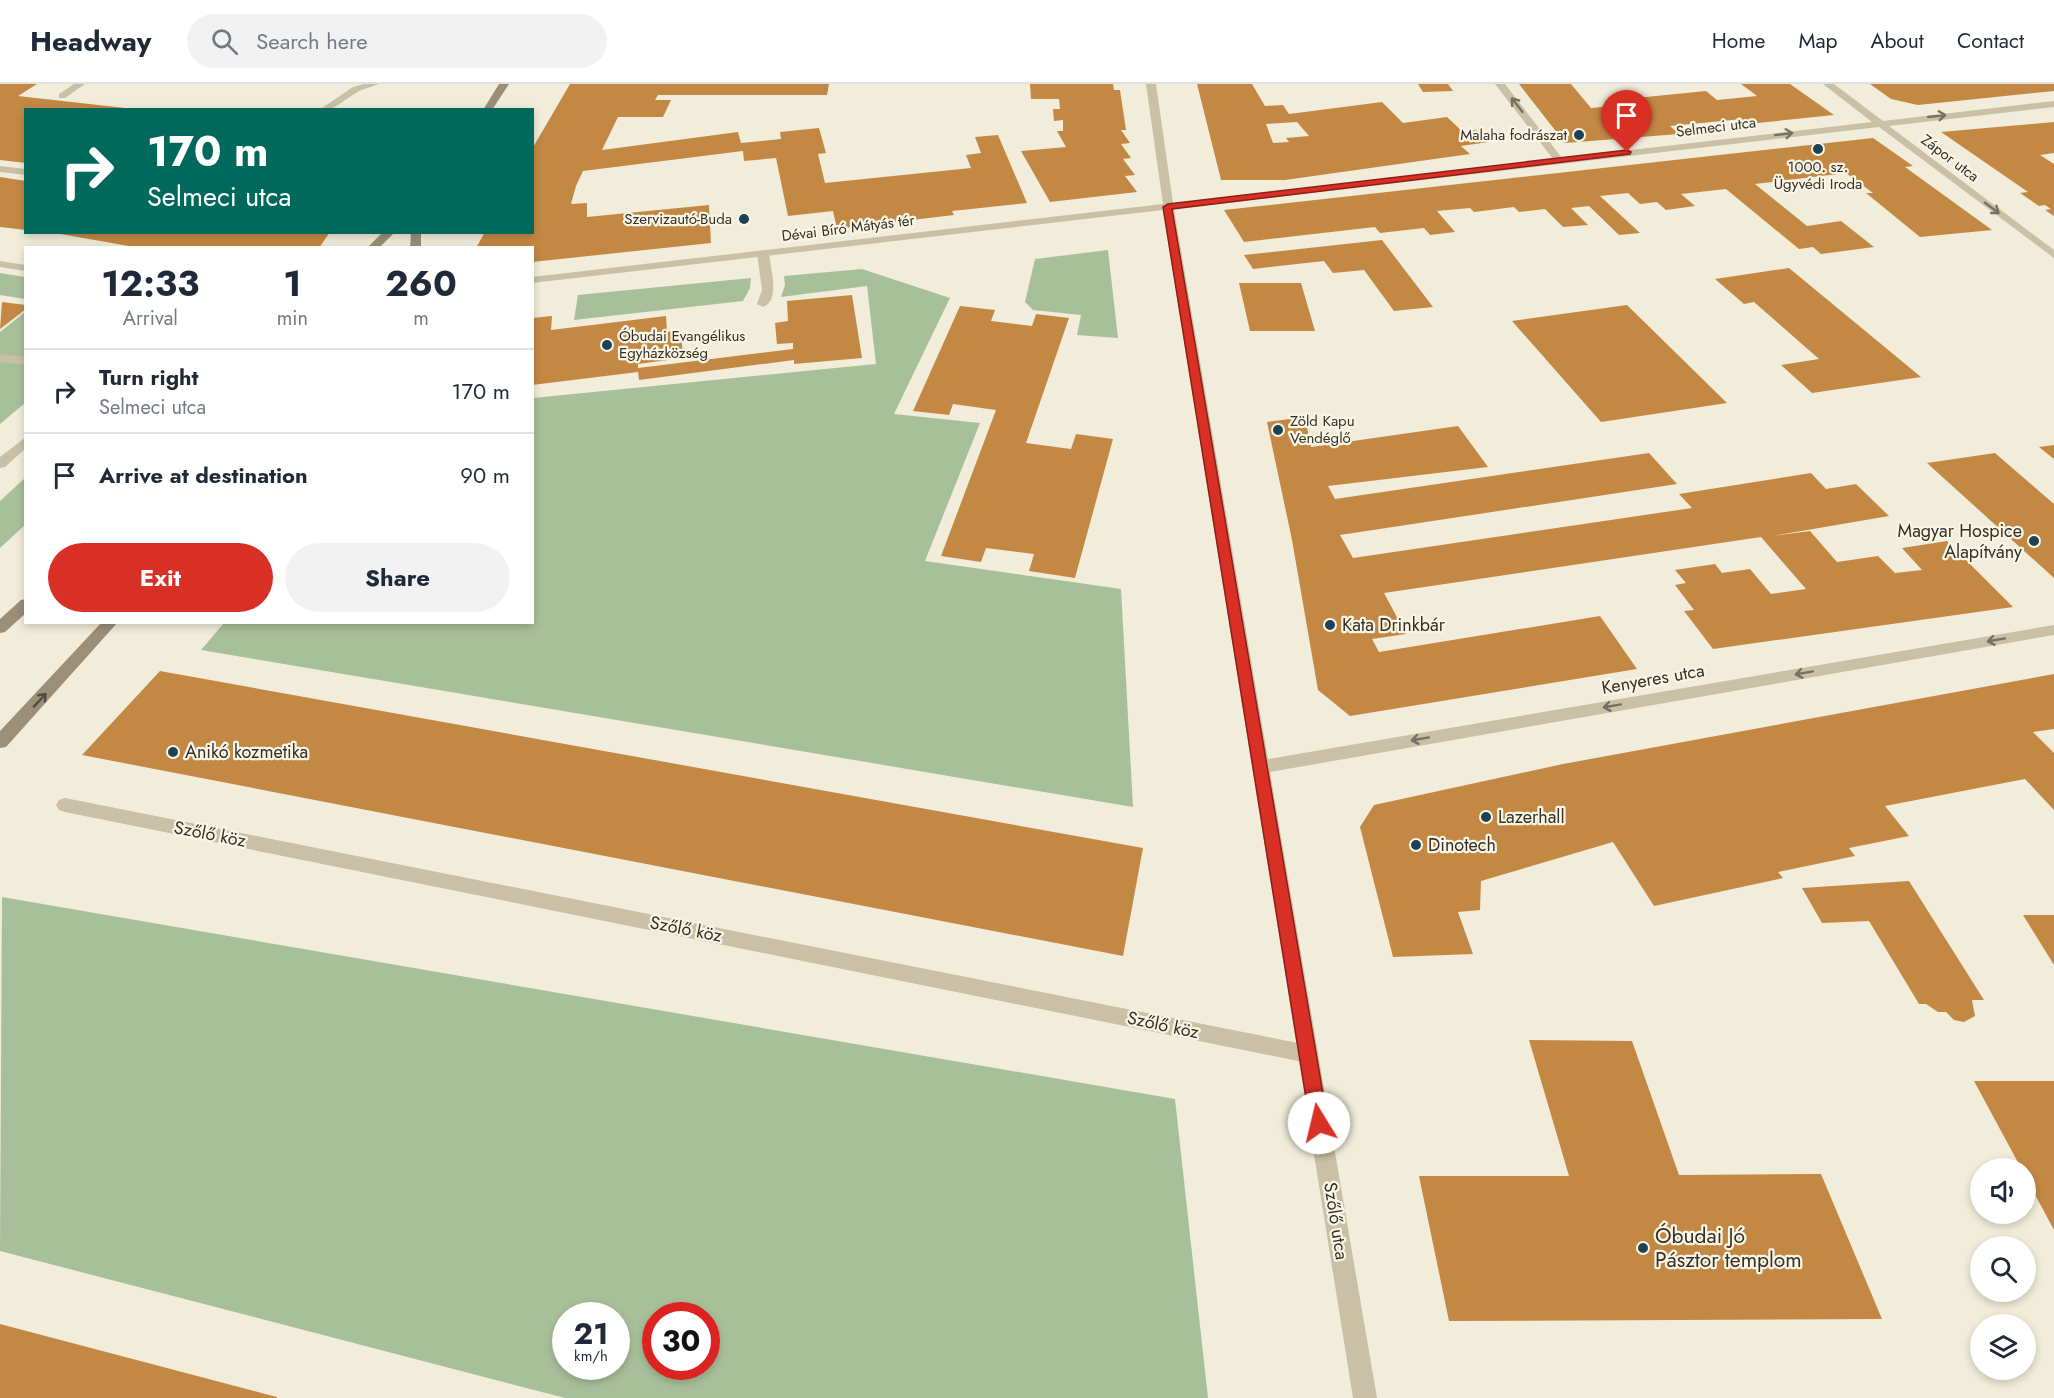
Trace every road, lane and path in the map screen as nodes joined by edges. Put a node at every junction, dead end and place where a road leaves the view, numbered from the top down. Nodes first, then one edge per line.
1 (80, 84) edge
2 (374, 84) edge
3 (504, 84) edge
4 (1151, 84) edge
5 (1500, 84) edge
6 (1828, 84) edge
7 (62, 96) dead end
8 (2054, 104) edge
9 (326, 108) edge
10 (488, 108) edge
11 (1879, 123) junction
12 (1559, 160) junction
13 (0, 169) edge
14 (24, 172) edge
15 (1168, 207) junction
16 (388, 234) edge
17 (374, 246) edge
18 (763, 253) junction
19 (2054, 255) edge
20 (0, 264) edge
21 (24, 268) edge
22 (534, 280) edge
23 (763, 304) dead end
24 (0, 358) edge
25 (24, 361) edge
26 (24, 443) edge
27 (0, 464) edge
28 (24, 606) edge
29 (109, 624) edge
30 (0, 628) edge
31 (2054, 630) edge
32 (0, 742) edge
33 (1259, 767) junction
34 (65, 805) dead end
35 (1308, 1054) junction
36 (1365, 1398) edge

1 - 7 street
2 - 9 street
3 - 10 main road
4 - 15 street, Szőlő utca
12 -> 5 street
6 - 11 street, Zápor utca
11 -> 8 street, Selmeci utca
12 -> 11 street, Selmeci utca
11 -> 19 street, Zápor utca
12 - 15 street, Selmeci utca
13 - 14 street
15 - 18 street, Dévai Bíró Mátyás tér
15 - 33 street, Szőlő utca
16 - 17 main road
18 - 22 street, Dévai Bíró Mátyás tér
18 - 23 street
20 - 21 street
24 - 25 street
26 - 27 street
28 - 30 main road
32 -> 29 main road
31 -> 33 street, Kenyeres utca
33 - 35 street, Szőlő utca
34 - 35 street, Szőlő köz
35 - 36 street, Szőlő utca

